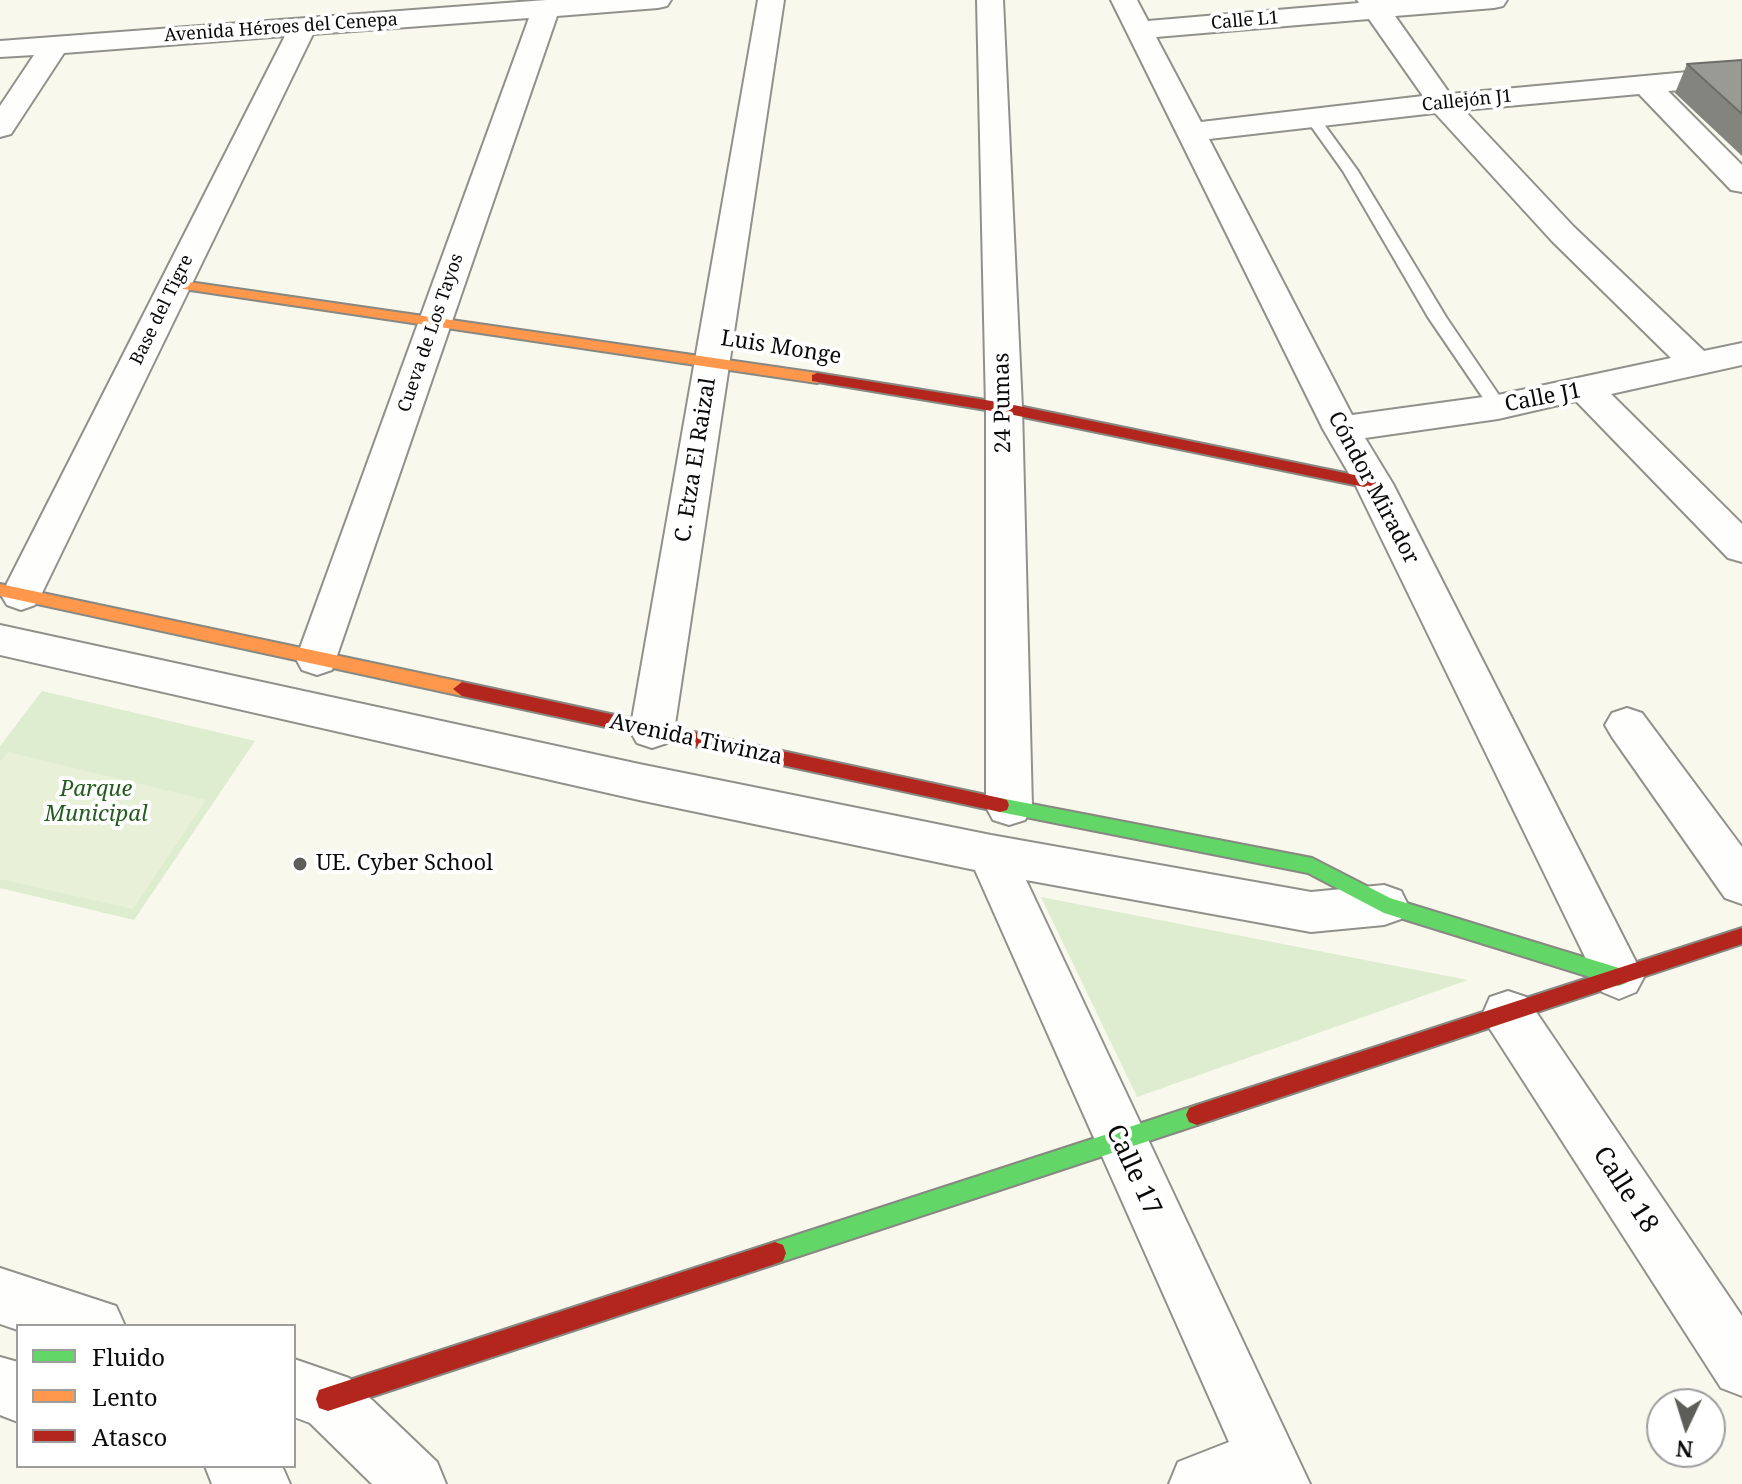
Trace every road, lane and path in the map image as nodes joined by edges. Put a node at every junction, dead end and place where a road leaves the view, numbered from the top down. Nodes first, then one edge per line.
1 (658, 0) edge
2 (771, 0) edge
3 (990, 0) edge
4 (1494, 0) edge
5 (1373, 5) edge
6 (546, 8) junction
7 (1132, 15) edge
8 (304, 25) junction
9 (55, 45) junction
10 (0, 49) edge
11 (1742, 76) edge
12 (1645, 84) junction
13 (1442, 103) junction
14 (1313, 119) junction
15 (0, 128) edge
16 (1193, 132) junction
17 (1742, 183) edge
18 (175, 284) junction
19 (436, 321) junction
20 (1742, 354) edge
21 (712, 361) junction
22 (1697, 364) junction
23 (1586, 390) junction
24 (1498, 407) junction
25 (1004, 408) junction
26 (1341, 429) junction
27 (1374, 484) junction
28 (1742, 548) edge
29 (10, 592) edge
30 (0, 640) edge
31 (317, 659) junction
32 (1627, 725) dead end
33 (652, 731) junction
34 (1009, 807) junction
35 (991, 854) junction
36 (1742, 884) edge
37 (1384, 905) junction
38 (1742, 936) edge
39 (1619, 977) junction
40 (1508, 1013) junction
41 (1119, 1140) junction
42 (0, 1296) edge
43 (90, 1324) edge
44 (1742, 1367) edge
45 (311, 1394) edge
46 (238, 1468) edge
47 (1273, 1471) edge
48 (259, 1484) edge
49 (415, 1484) edge
50 (1200, 1484) edge

1 - 6 street, Avenida Héroes del Cenepa
2 - 21 street, C. Etza El Raizal
3 - 25 street, 24 Pumas
4 - 5 street, Calle L1
5 - 7 street, Calle L1
5 - 13 street
6 - 8 street, Avenida Héroes del Cenepa
6 - 19 street, Cueva de Los Tayos
7 - 16 street, Cóndor Mirador
8 - 9 street, Avenida Héroes del Cenepa
8 - 18 street, Base del Tigre
9 - 10 street, Avenida Héroes del Cenepa
9 - 15 street
11 - 12 street, Callejón J1
12 - 13 street, Callejón J1
12 - 17 street
13 - 14 street, Callejón J1
13 - 22 street
14 - 16 street, Callejón J1
14 - 24 lane
16 - 26 street, Cóndor Mirador
18 - 19 street, Luis Monge
18 - 29 street, Base del Tigre
19 - 21 street, Luis Monge
19 - 31 street, Cueva de Los Tayos
20 - 22 street, Calle J1
21 - 25 street, Luis Monge
21 - 33 street, C. Etza El Raizal
22 - 23 street, Calle J1
23 - 24 street, Calle J1
23 - 28 street
24 - 26 street, Calle J1
25 - 27 street, Luis Monge
25 - 34 street, 24 Pumas
26 - 27 street, Cóndor Mirador
27 - 39 street, Cóndor Mirador
29 - 31 street, Avenida Tiwinza
30 - 35 street, Avenida Tiwinza
31 - 33 street, Avenida Tiwinza
32 - 36 street
33 - 34 street, Avenida Tiwinza
34 - 37 street, Avenida Tiwinza
35 - 37 street, Avenida Tiwinza
35 - 41 street, Calle 17
37 - 39 street, Avenida Tiwinza
38 - 39 street
39 - 40 street
40 - 41 street
40 - 44 street, Calle 18
41 - 45 street
41 - 47 street, Calle 17
42 - 43 street
45 - 49 street
46 - 48 street
47 - 50 street

